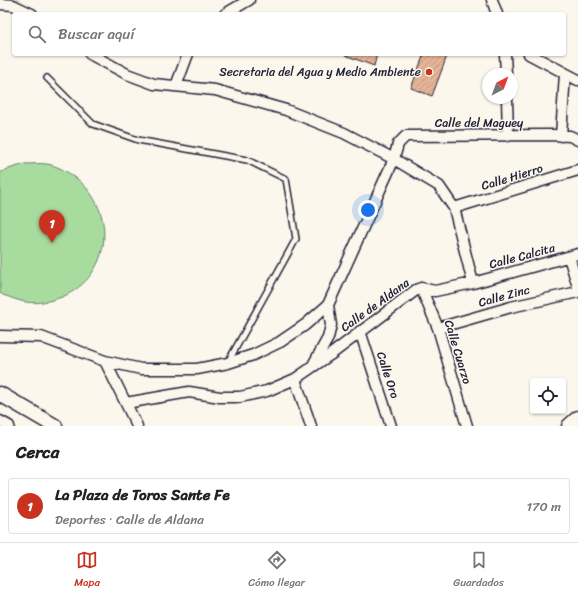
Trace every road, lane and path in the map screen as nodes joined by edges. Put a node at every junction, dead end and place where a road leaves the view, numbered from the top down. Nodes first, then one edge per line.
1 (249, 0) edge
2 (492, 0) edge
3 (0, 4) edge
4 (28, 12) edge
5 (228, 12) edge
6 (496, 12) edge
7 (94, 56) edge
8 (187, 56) edge
9 (505, 56) edge
10 (533, 56) edge
11 (506, 68) edge
12 (578, 70) edge
13 (565, 73) junction
14 (47, 78) dead end
15 (578, 80) edge
16 (176, 86) junction
17 (507, 104) edge
18 (508, 136) junction
19 (560, 136) junction
20 (578, 140) edge
21 (394, 159) junction
22 (578, 170) edge
23 (454, 208) junction
24 (573, 256) edge
25 (472, 283) junction
26 (578, 287) edge
27 (421, 288) junction
28 (578, 292) edge
29 (328, 305) junction
30 (438, 328) junction
31 (360, 331) junction
32 (0, 336) edge
33 (105, 361) junction
34 (228, 363) junction
35 (312, 367) junction
36 (295, 379) junction
37 (0, 394) edge
38 (126, 402) junction
39 (578, 418) edge
40 (0, 421) edge
41 (9, 426) edge
42 (55, 426) edge
43 (137, 426) edge
44 (311, 426) edge
45 (391, 426) edge
46 (467, 426) edge
47 (569, 426) edge

1 - 5 street
2 - 6 street
3 - 4 street
7 - 16 street
8 - 16 street
9 - 11 street
10 - 13 street
12 - 13 street
13 - 15 street
13 - 19 street
14 - 34 lane
16 - 21 street
17 - 18 street
18 - 19 street, Calle del Maguey
18 - 21 street, Calle del Maguey
19 - 20 street, Calle del Maguey
21 - 23 street
21 - 29 street
22 - 23 street, Calle Hierro
23 - 25 street
24 - 25 street, Calle Calcita
24 - 26 street
25 - 27 street, Calle de Aldana
27 - 30 street, Calle Cuarzo
27 - 31 street, Calle de Aldana
28 - 30 street, Calle Zinc
29 - 34 street
29 - 35 street, Calle de Aldana
30 - 46 street, Calle Cuarzo
31 - 35 street, Calle de Aldana
31 - 45 street, Calle Oro
32 - 33 street
33 - 34 street
33 - 38 street
35 - 36 street, Calle de Aldana
36 - 38 street, Calle de Aldana
36 - 44 street
37 - 42 street
38 - 43 street
39 - 47 street
40 - 41 street

